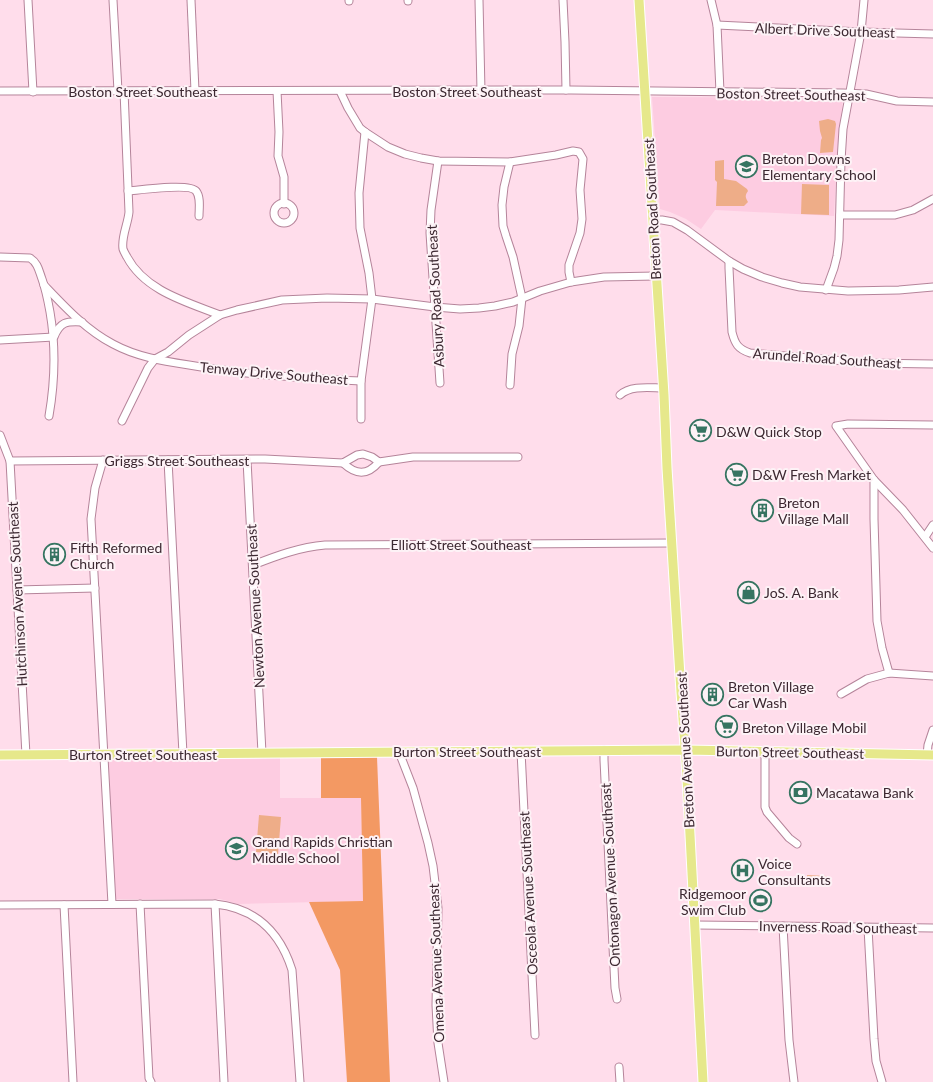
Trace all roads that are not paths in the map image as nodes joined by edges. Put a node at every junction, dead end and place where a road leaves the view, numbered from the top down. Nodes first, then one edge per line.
1 (28, 0) edge
2 (113, 0) edge
3 (191, 0) edge
4 (479, 0) edge
5 (563, 0) edge
6 (639, 0) edge
7 (711, 0) edge
8 (864, 0) edge
9 (717, 25) junction
10 (861, 32) junction
11 (933, 34) edge
12 (566, 90) junction
13 (0, 91) edge
14 (121, 91) junction
15 (195, 91) junction
16 (277, 91) junction
17 (340, 91) junction
18 (481, 91) junction
19 (644, 91) junction
20 (33, 92) junction
21 (720, 92) junction
22 (850, 93) junction
23 (933, 102) edge
24 (365, 132) junction
25 (438, 161) junction
26 (510, 162) junction
27 (128, 191) junction
28 (933, 199) edge
29 (284, 204) dead end
30 (200, 216) dead end
31 (840, 216) junction
32 (653, 220) junction
33 (0, 257) edge
34 (729, 261) junction
35 (656, 276) junction
36 (571, 282) junction
37 (44, 285) junction
38 (933, 287) edge
39 (826, 290) junction
40 (522, 298) junction
41 (372, 299) junction
42 (435, 307) junction
43 (220, 315) junction
44 (82, 322) junction
45 (54, 338) junction
46 (0, 340) edge
47 (155, 359) junction
48 (933, 364) edge
49 (361, 381) junction
50 (440, 383) dead end
51 (510, 385) dead end
52 (663, 388) junction
53 (620, 395) dead end
54 (49, 416) dead end
55 (665, 418) joint
56 (361, 419) dead end
57 (122, 421) dead end
58 (933, 425) edge
59 (0, 435) edge
60 (518, 457) dead end
61 (103, 460) junction
62 (168, 460) junction
63 (247, 460) junction
64 (10, 462) junction
65 (379, 462) junction
66 (343, 463) junction
67 (874, 480) junction
68 (933, 524) edge
69 (925, 537) junction
70 (672, 543) junction
71 (933, 548) edge
72 (252, 565) junction
73 (95, 588) junction
74 (17, 590) junction
75 (889, 673) junction
76 (933, 676) edge
77 (841, 694) dead end
78 (933, 730) edge
79 (604, 750) junction
80 (686, 750) junction
81 (521, 751) junction
82 (399, 752) junction
83 (764, 752) junction
84 (262, 753) junction
85 (104, 754) junction
86 (183, 754) junction
87 (0, 755) edge
88 (26, 755) junction
89 (930, 755) edge
90 (797, 844) dead end
91 (112, 904) junction
92 (140, 904) junction
93 (215, 904) junction
94 (0, 905) edge
95 (64, 905) junction
96 (695, 925) junction
97 (783, 926) junction
98 (868, 928) junction
99 (933, 928) edge
100 (617, 999) dead end
101 (535, 1035) dead end
102 (619, 1066) dead end
103 (73, 1082) edge
104 (151, 1082) edge
105 (224, 1082) edge
106 (300, 1082) edge
107 (444, 1082) edge
108 (620, 1082) edge
109 (703, 1082) edge
110 (794, 1082) edge
111 (882, 1082) edge

1 - 20 street
2 - 14 street
3 - 15 street
4 - 18 street
5 - 12 street
6 - 19 main road, Breton Road Southeast
7 - 9 street
8 - 10 street
9 - 10 street, Albert Drive Southeast
9 - 21 street
10 - 11 street, Albert Drive Southeast
10 - 22 street
12 - 18 street, Boston Street Southeast
12 - 19 street, Boston Street Southeast
13 - 20 street, Boston Street Southeast
14 - 15 street, Boston Street Southeast
14 - 20 street, Boston Street Southeast
14 - 27 street
15 - 16 street, Boston Street Southeast
16 - 17 street, Boston Street Southeast
16 - 29 street
17 - 18 street, Boston Street Southeast
17 - 24 street
19 - 21 street, Boston Street Southeast
19 - 32 main road, Breton Road Southeast
21 - 22 street, Boston Street Southeast
22 - 23 street, Boston Street Southeast
22 - 31 street
24 - 25 street
24 - 41 street
25 - 26 street
25 - 42 street, Asbury Road Southeast
26 - 36 street
26 - 40 street
27 - 30 street
27 - 43 street
28 - 31 street
31 - 39 street
32 - 34 street
32 - 35 main road, Breton Road Southeast
33 - 37 street
34 - 39 street
34 - 48 street, Arundel Road Southeast
35 - 36 street
35 - 52 main road, Breton Road Southeast
36 - 40 street
37 - 44 street, Tenway Drive Southeast
37 - 45 street
38 - 39 street
40 - 42 street
40 - 51 street
41 - 42 street
41 - 43 street
41 - 49 street
42 - 50 street, Asbury Road Southeast
43 - 47 street
44 - 45 street
44 - 47 street, Tenway Drive Southeast
45 - 46 street
45 - 54 street
47 - 49 street, Tenway Drive Southeast
47 - 57 street
49 - 56 street
52 - 53 street
52 - 55 main road, Breton Road Southeast
55 - 70 main road, Breton Avenue Southeast
58 - 67 street
59 - 64 street, Hutchinson Avenue Southeast
60 - 65 street, Griggs Street Southeast
61 - 62 street, Griggs Street Southeast
61 - 64 street, Griggs Street Southeast
61 - 73 street
62 - 63 street, Griggs Street Southeast
62 - 86 street
63 - 66 street, Griggs Street Southeast
63 - 72 street, Newton Avenue Southeast
64 - 74 street, Hutchinson Avenue Southeast
65 - 66 street, Griggs Street Southeast
65 - 66 street, Griggs Street Southeast
67 - 69 street
67 - 75 street
68 - 69 street
69 - 71 street
70 - 72 street, Elliott Street Southeast
70 - 80 main road, Breton Avenue Southeast
72 - 84 street, Newton Avenue Southeast
73 - 74 street
73 - 85 street
74 - 88 street, Hutchinson Avenue Southeast
75 - 76 street
75 - 77 street
78 - 89 street
79 - 80 main road, Burton Street Southeast
79 - 81 main road, Burton Street Southeast
79 - 100 street, Ontonagon Avenue Southeast
80 - 83 main road, Burton Street Southeast
80 - 96 main road, Breton Avenue Southeast
81 - 82 main road, Burton Street Southeast
81 - 101 street, Osceola Avenue Southeast
82 - 84 main road, Burton Street Southeast
82 - 107 street, Omena Avenue Southeast
83 - 89 main road, Burton Street Southeast
83 - 90 street
84 - 86 main road, Burton Street Southeast
85 - 86 main road, Burton Street Southeast
85 - 88 main road, Burton Street Southeast
85 - 91 street
87 - 88 main road, Burton Street Southeast
91 - 92 street
91 - 95 street
92 - 93 street
92 - 104 street
93 - 105 street
93 - 106 street
94 - 95 street
95 - 103 street
96 - 97 street, Inverness Road Southeast
96 - 109 main road, Breton Avenue Southeast
97 - 98 street, Inverness Road Southeast
97 - 110 street
98 - 99 street, Inverness Road Southeast
98 - 111 street
102 - 108 street

